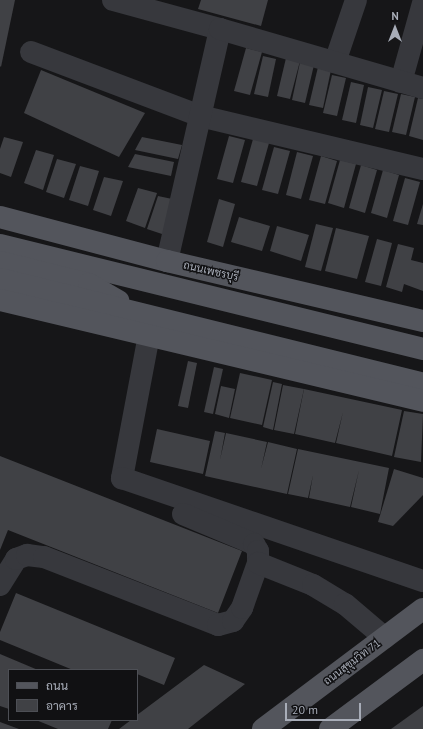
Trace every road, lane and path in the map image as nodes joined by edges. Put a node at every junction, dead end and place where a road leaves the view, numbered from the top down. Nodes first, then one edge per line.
1 (113, 0) edge
2 (356, 0) edge
3 (423, 3) edge
4 (220, 29) junction
5 (31, 52) dead end
6 (335, 62) junction
7 (401, 82) junction
8 (423, 88) edge
9 (200, 116) junction
10 (423, 168) edge
11 (0, 217) edge
12 (0, 245) edge
13 (167, 261) junction
14 (0, 262) edge
15 (0, 279) edge
16 (89, 284) junction
17 (0, 300) edge
18 (423, 321) edge
19 (149, 335) junction
20 (202, 348) junction
21 (419, 348) edge
22 (414, 381) edge
23 (423, 401) edge
24 (176, 511) dead end
25 (258, 563) junction
26 (423, 581) edge
27 (0, 585) edge
28 (423, 610) edge
29 (384, 638) junction
30 (423, 660) edge
31 (338, 727) edge
32 (263, 729) edge

1 - 4 street
2 - 6 street
3 - 7 street
4 - 6 street
4 - 9 street
5 - 9 street
6 - 7 street
7 - 8 street
9 - 10 street
9 - 13 street
11 - 13 main road, ถนนเพชรบุรี
12 - 21 main road
13 - 16 main road
13 - 18 main road, ถนนเพชรบุรี
14 - 16 main road
15 - 22 main road
16 - 20 main road
17 - 19 main road
19 - 20 main road
19 - 26 street
20 - 23 main road
24 - 25 street
25 - 27 street
25 - 29 street
28 - 29 main road, ถนนสุขุมวิท 71
29 - 32 main road, ถนนสุขุมวิท 71
30 - 31 main road

